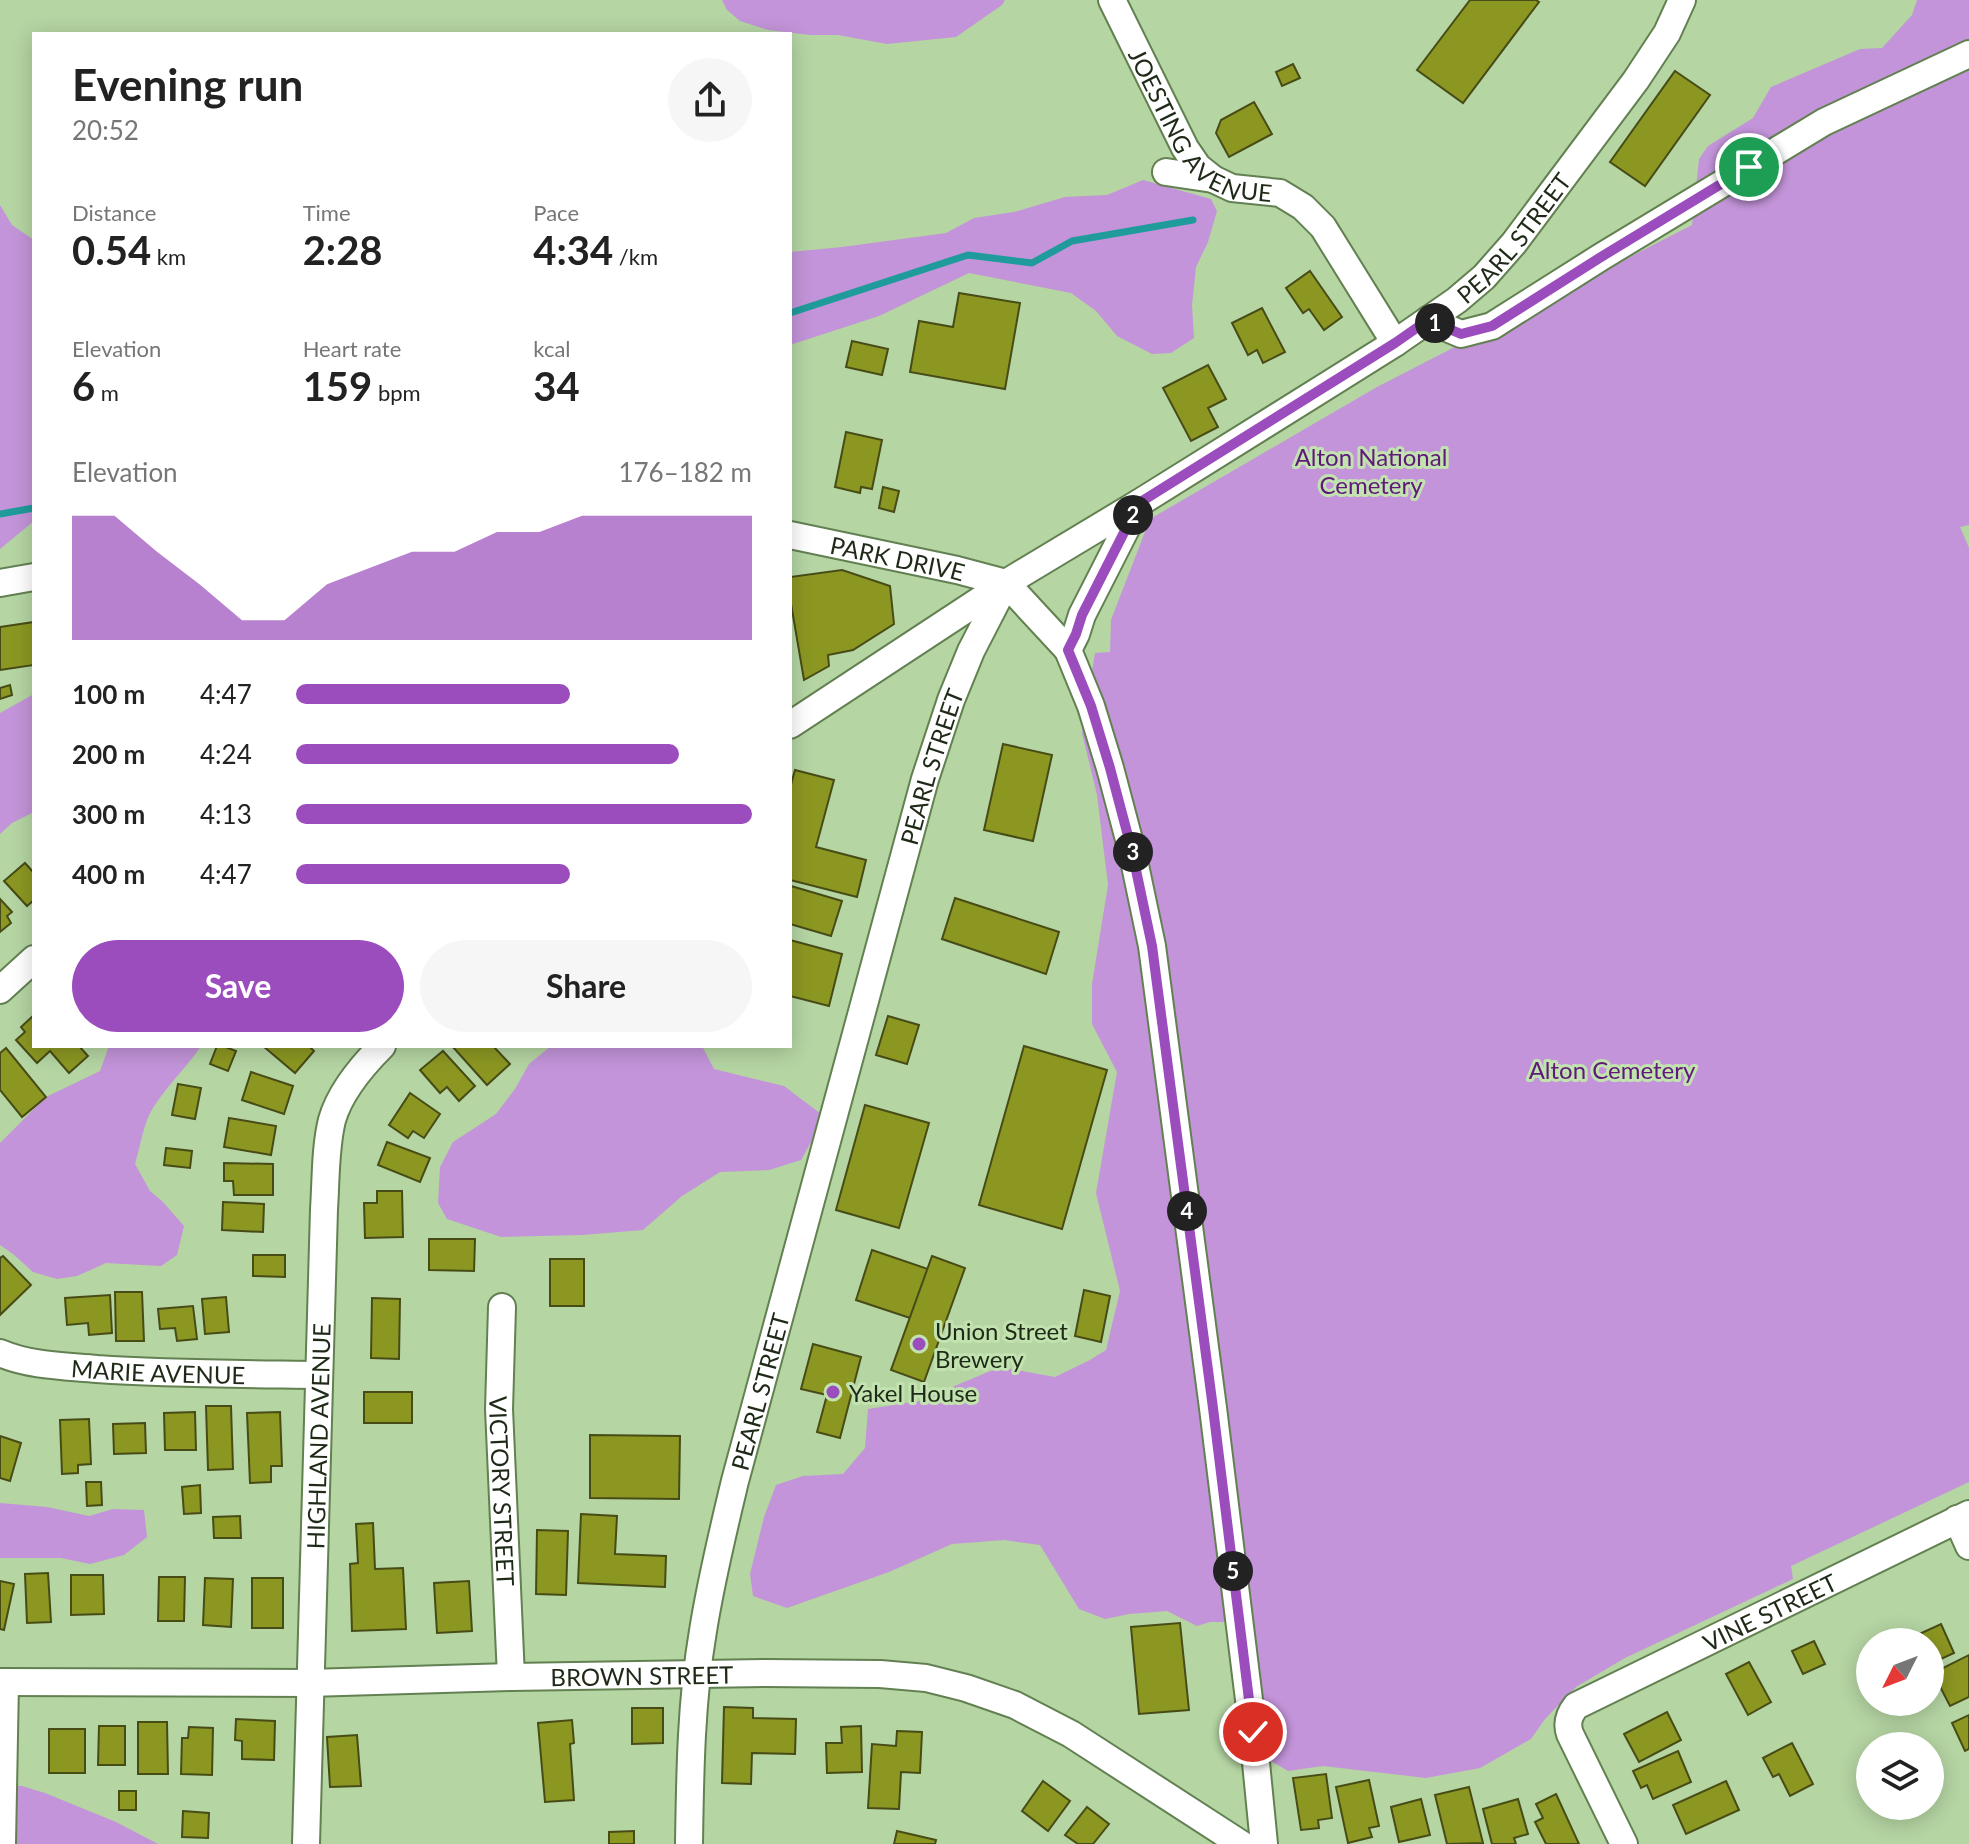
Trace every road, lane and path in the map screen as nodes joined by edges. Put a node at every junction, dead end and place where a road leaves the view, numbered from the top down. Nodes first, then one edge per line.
1 (1112, 0) edge
2 (1682, 0) edge
3 (1969, 54) edge
4 (1166, 172) dead end
5 (1213, 179) junction
6 (1428, 320) junction
7 (1395, 343) junction
8 (1139, 503) junction
9 (792, 535) edge
10 (32, 577) edge
11 (0, 583) edge
12 (1006, 583) junction
13 (1068, 650) junction
14 (792, 724) edge
15 (32, 961) edge
16 (0, 990) edge
17 (380, 1048) edge
18 (502, 1307) dead end
19 (0, 1353) edge
20 (319, 1375) junction
21 (1963, 1516) edge
22 (1969, 1546) edge
23 (698, 1674) junction
24 (511, 1677) junction
25 (2, 1682) edge
26 (309, 1683) junction
27 (2, 1844) edge
28 (306, 1844) edge
29 (689, 1844) edge
30 (1241, 1844) edge
31 (1264, 1844) edge
32 (1624, 1844) edge

1 - 5 street, JOESTING AVENUE
2 - 6 street, PEARL STREET
3 - 6 street
4 - 5 street
5 - 7 street, JOESTING AVENUE
6 - 7 street, PEARL STREET
7 - 8 street, PEARL STREET
8 - 12 street, PEARL STREET
8 - 13 street
9 - 12 street, PARK DRIVE
10 - 11 street
12 - 13 street
12 - 14 street
12 - 23 street, PEARL STREET
13 - 31 street
15 - 16 street
17 - 20 street, HIGHLAND AVENUE
18 - 24 street, VICTORY STREET
19 - 20 street, MARIE AVENUE
20 - 26 street, HIGHLAND AVENUE
21 - 22 street
21 - 32 street, VINE STREET
23 - 24 street, BROWN STREET
23 - 29 street, PEARL STREET
23 - 30 street, BROWN STREET
24 - 26 street, BROWN STREET
25 - 26 street, BROWN STREET
25 - 27 street
26 - 28 street, HIGHLAND AVENUE

